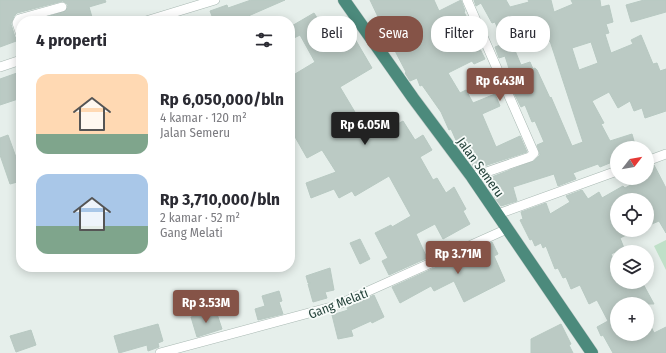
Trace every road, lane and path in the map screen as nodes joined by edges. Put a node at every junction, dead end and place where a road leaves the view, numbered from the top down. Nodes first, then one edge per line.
1 (215, 0) edge
2 (344, 0) edge
3 (468, 0) edge
4 (62, 7) dead end
5 (32, 16) edge
6 (162, 16) edge
7 (16, 61) edge
8 (0, 66) edge
9 (666, 154) edge
10 (654, 158) edge
11 (610, 174) edge
12 (472, 177) junction
13 (498, 214) junction
14 (507, 229) junction
15 (160, 353) edge
16 (592, 353) edge

1 - 6 street
2 - 12 highway, Jalan Semeru
3 - 12 street
4 - 5 street
7 - 8 street
9 - 10 street
11 - 13 street
12 - 13 highway, Jalan Semeru
13 - 14 highway, Jalan Semeru
14 - 15 street, Gang Melati
14 - 16 highway, Jalan Semeru

